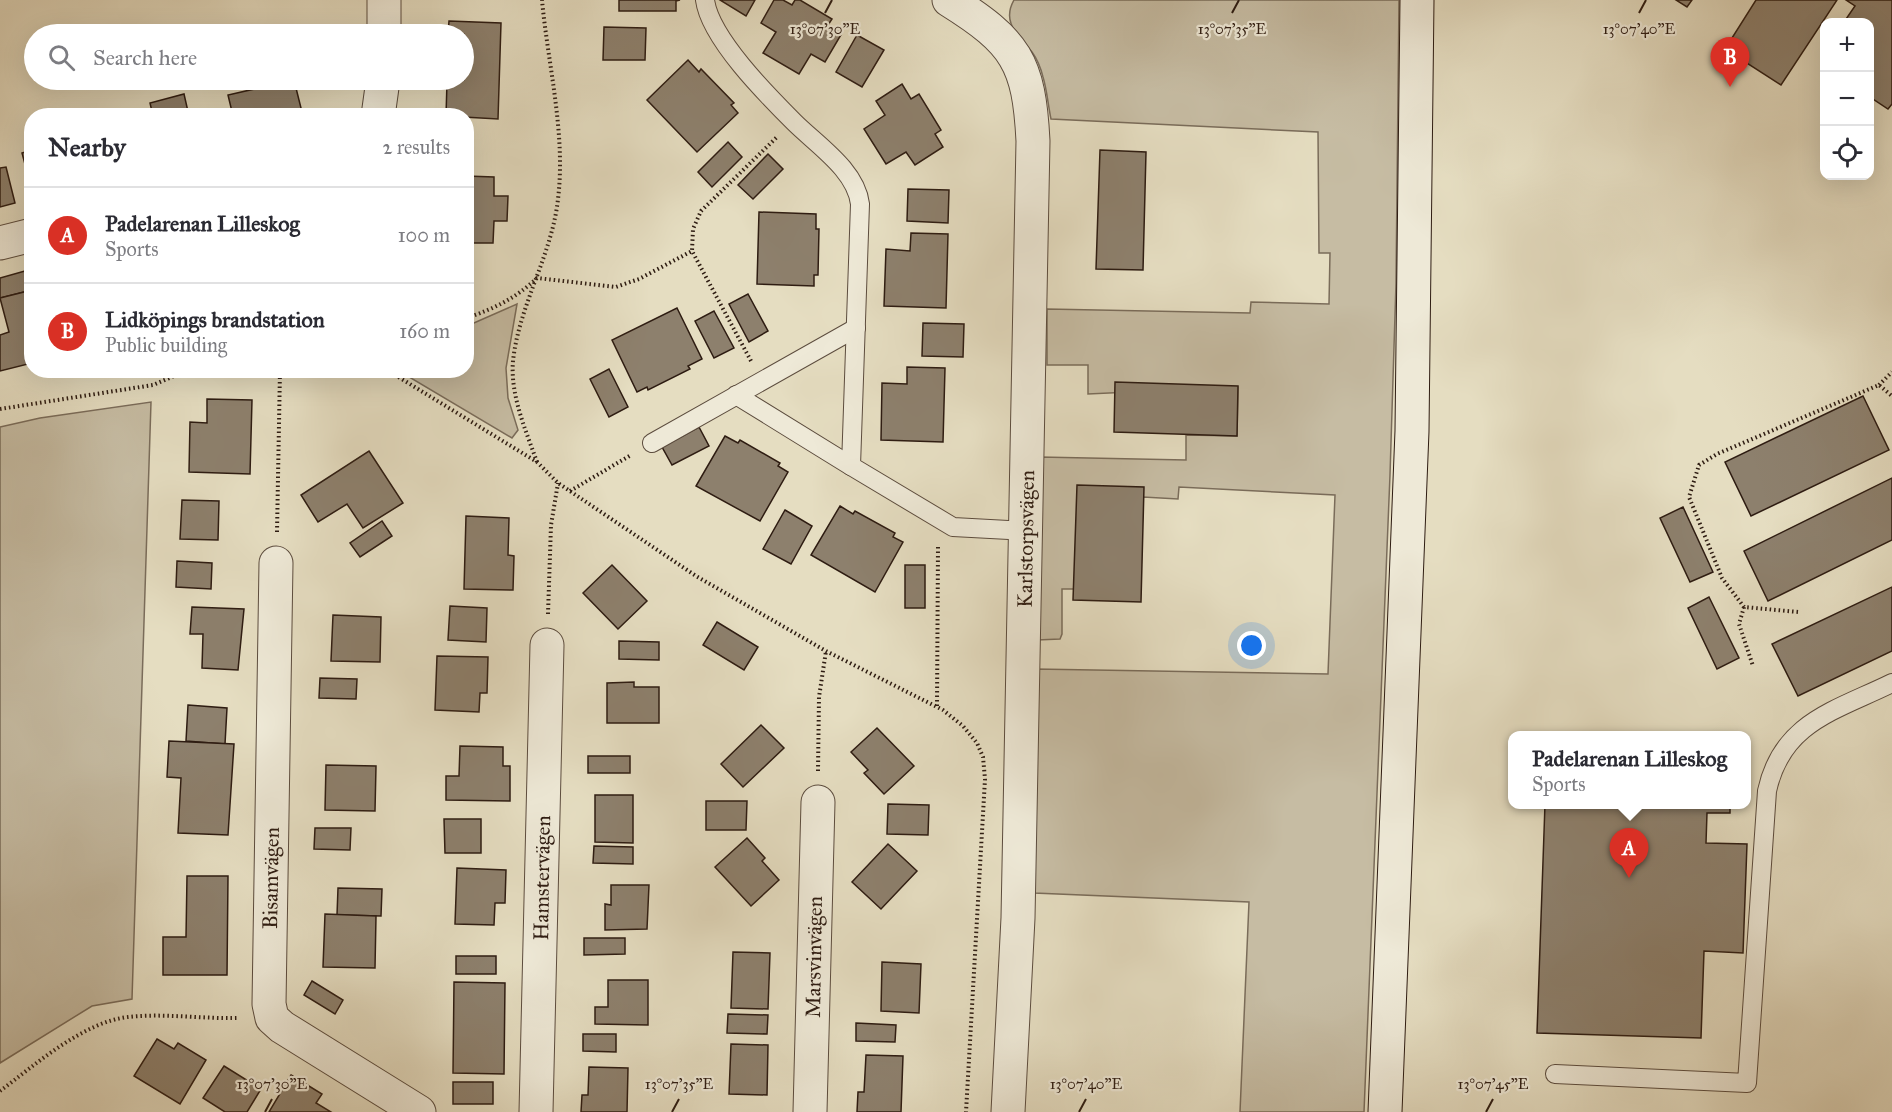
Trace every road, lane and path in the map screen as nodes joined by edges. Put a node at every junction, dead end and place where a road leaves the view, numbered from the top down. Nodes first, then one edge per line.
1 (384, 0) edge
2 (542, 0) edge
3 (705, 0) edge
4 (949, 0) edge
5 (1417, 0) edge
6 (983, 9) edge
7 (384, 24) edge
8 (382, 90) edge
9 (379, 108) edge
10 (793, 121) junction
11 (24, 237) edge
12 (0, 243) edge
13 (692, 251) junction
14 (537, 278) junction
15 (474, 315) edge
16 (856, 328) junction
17 (1892, 372) edge
18 (169, 378) edge
19 (280, 378) edge
20 (400, 378) edge
21 (761, 380) junction
22 (1880, 385) junction
23 (736, 395) junction
24 (1892, 396) edge
25 (0, 409) edge
26 (652, 443) joint
27 (537, 462) junction
28 (851, 466) junction
29 (558, 483) junction
30 (570, 491) junction
31 (939, 519) junction
32 (1026, 531) junction
33 (276, 563) joint
34 (1744, 607) junction
35 (1798, 612) dead end
36 (547, 645) joint
37 (826, 651) junction
38 (1753, 666) dead end
39 (1892, 683) edge
40 (937, 706) junction
41 (818, 802) joint
42 (272, 1017) junction
43 (1555, 1074) dead end
44 (0, 1091) edge
45 (418, 1112) edge
46 (536, 1112) edge
47 (810, 1112) edge
48 (966, 1112) edge
49 (1008, 1112) edge
50 (1385, 1112) edge

1 - 7 street
2 - 14 path
3 - 10 lane
4 - 6 street, Karlstorpsvägen
5 - 50 street
6 - 32 street, Karlstorpsvägen
8 - 9 street
10 - 13 path
10 - 16 lane
11 - 12 street
13 - 14 path
13 - 21 path
14 - 15 path
14 - 27 path
16 - 21 lane
16 - 28 lane
17 - 22 path
18 - 25 path
19 - 33 path
20 - 27 path
21 - 23 lane
22 - 24 path
22 - 34 path
23 - 26 lane
23 - 28 lane
26 - 30 path
27 - 29 path
28 - 31 lane
29 - 30 path
29 - 36 path
30 - 37 path
31 - 32 lane
31 - 40 path
32 - 49 street, Karlstorpsvägen
33 - 42 street, Bisamvägen
34 - 35 path
34 - 38 path
36 - 46 street, Hamstervägen
37 - 40 path
37 - 41 path
39 - 43 lane
40 - 48 path
41 - 47 street, Marsvinvägen
42 - 44 path
42 - 45 street

